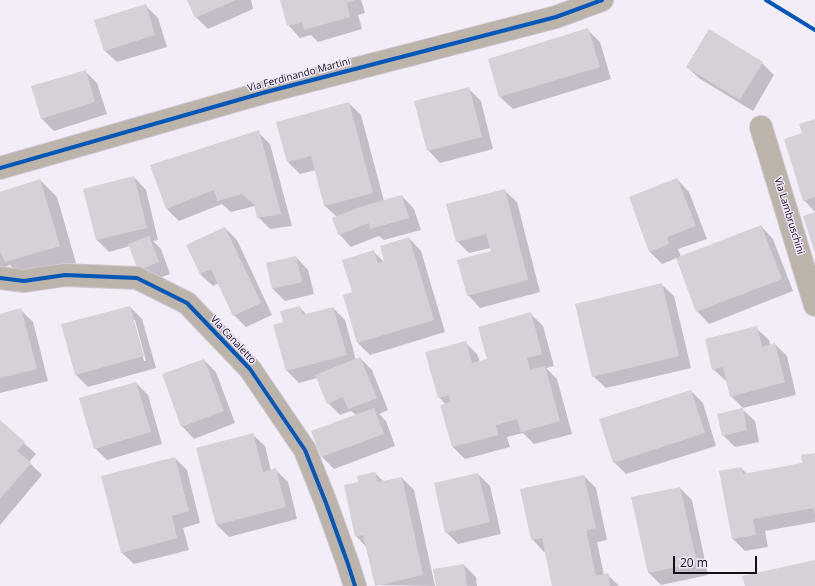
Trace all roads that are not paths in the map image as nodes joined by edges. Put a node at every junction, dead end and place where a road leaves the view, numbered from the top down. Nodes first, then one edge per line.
1 (602, 0) edge
2 (762, 127) dead end
3 (0, 168) edge
4 (0, 278) edge
5 (815, 304) edge
6 (355, 586) edge

1 - 3 street, Via Ferdinando Martini
2 - 5 street, Via Lambruschini
4 - 6 street, Via Canaletto

